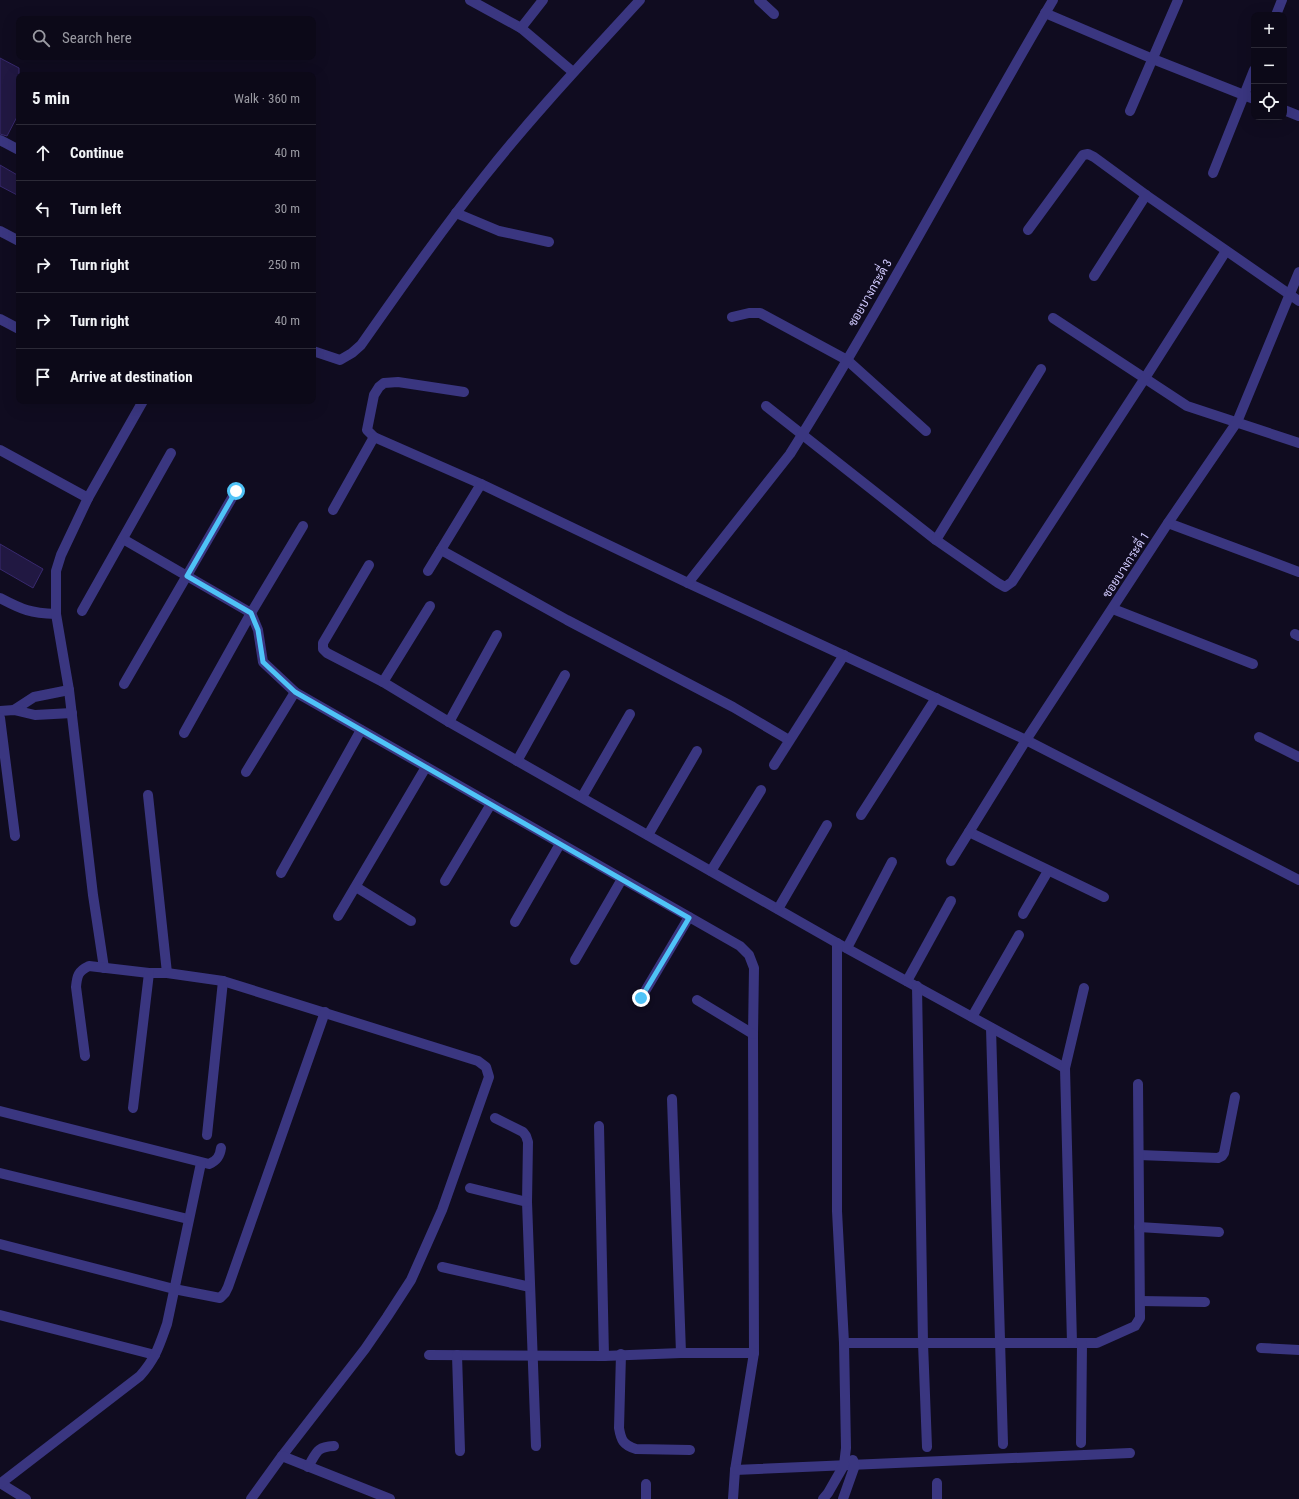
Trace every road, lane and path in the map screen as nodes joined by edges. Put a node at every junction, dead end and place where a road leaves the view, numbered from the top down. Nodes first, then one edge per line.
1 (470, 0) edge
2 (543, 0) edge
3 (640, 0) edge
4 (759, 0) edge
5 (1053, 0) edge
6 (1178, 0) edge
7 (1282, 0) edge
8 (1277, 12) edge
9 (1045, 13) junction
10 (774, 14) dead end
11 (521, 28) junction
12 (1153, 59) junction
13 (573, 72) junction
14 (1251, 78) edge
15 (1244, 95) junction
16 (1251, 98) edge
17 (1130, 111) dead end
18 (1287, 111) edge
19 (1299, 116) edge
20 (0, 140) edge
21 (16, 146) edge
22 (1213, 173) dead end
23 (1146, 195) junction
24 (456, 213) junction
25 (1028, 230) dead end
26 (0, 231) edge
27 (16, 239) edge
28 (549, 242) dead end
29 (1226, 250) junction
30 (1299, 272) edge
31 (1094, 276) dead end
32 (1290, 295) junction
33 (1299, 301) edge
34 (732, 317) dead end
35 (1053, 318) dead end
36 (0, 319) edge
37 (16, 328) edge
38 (316, 352) edge
39 (847, 360) junction
40 (1040, 369) dead end
41 (1145, 378) junction
42 (464, 392) dead end
43 (141, 404) edge
44 (766, 406) dead end
45 (1237, 422) junction
46 (926, 431) dead end
47 (374, 436) junction
48 (802, 436) junction
49 (1299, 443) edge
50 (0, 450) edge
51 (171, 453) dead end
52 (481, 484) junction
53 (236, 491) dead end
54 (88, 498) junction
55 (333, 510) dead end
56 (1168, 523) junction
57 (303, 526) dead end
58 (123, 539) junction
59 (936, 540) junction
60 (441, 550) junction
61 (368, 565) dead end
62 (428, 571) dead end
63 (1299, 572) edge
64 (187, 576) junction
65 (688, 583) junction
66 (0, 598) edge
67 (430, 606) dead end
68 (1113, 609) junction
69 (82, 611) dead end
70 (251, 613) junction
71 (56, 614) junction
72 (497, 635) dead end
73 (844, 655) junction
74 (1253, 664) dead end
75 (565, 675) dead end
76 (383, 682) junction
77 (124, 684) dead end
78 (69, 690) junction
79 (295, 692) junction
80 (936, 698) junction
81 (14, 710) junction
82 (0, 711) edge
83 (72, 713) junction
84 (630, 714) dead end
85 (0, 718) edge
86 (449, 722) junction
87 (361, 730) junction
88 (184, 733) dead end
89 (1259, 738) dead end
90 (789, 740) junction
91 (1026, 740) junction
92 (697, 751) dead end
93 (1299, 757) edge
94 (517, 760) junction
95 (774, 765) dead end
96 (426, 767) junction
97 (246, 772) dead end
98 (761, 790) dead end
99 (148, 795) dead end
100 (582, 797) junction
101 (491, 804) junction
102 (861, 815) dead end
103 (827, 825) dead end
104 (969, 832) junction
105 (648, 835) junction
106 (15, 836) dead end
107 (560, 844) junction
108 (951, 861) dead end
109 (892, 862) dead end
110 (711, 871) junction
111 (1048, 871) junction
112 (281, 873) dead end
113 (622, 879) junction
114 (1299, 880) edge
115 (444, 881) dead end
116 (356, 886) junction
117 (1104, 897) dead end
118 (952, 901) dead end
119 (778, 909) junction
120 (1023, 914) dead end
121 (338, 916) dead end
122 (689, 918) junction
123 (410, 921) dead end
124 (516, 922) dead end
125 (1019, 935) dead end
126 (837, 943) junction
127 (847, 948) junction
128 (575, 960) dead end
129 (104, 968) junction
130 (148, 973) junction
131 (167, 973) junction
132 (224, 981) junction
133 (907, 981) junction
134 (917, 986) junction
135 (1084, 988) dead end
136 (641, 998) dead end
137 (697, 1000) dead end
138 (325, 1012) junction
139 (972, 1017) junction
140 (991, 1028) junction
141 (753, 1034) junction
142 (85, 1056) dead end
143 (1065, 1068) junction
144 (1138, 1084) dead end
145 (1235, 1097) dead end
146 (672, 1099) dead end
147 (133, 1108) dead end
148 (0, 1111) edge
149 (495, 1118) dead end
150 (599, 1126) dead end
151 (207, 1135) dead end
152 (221, 1148) dead end
153 (1139, 1155) junction
154 (201, 1163) junction
155 (0, 1173) edge
156 (470, 1188) dead end
157 (527, 1202) junction
158 (188, 1219) junction
159 (1139, 1227) junction
160 (1219, 1232) dead end
161 (0, 1244) edge
162 (442, 1267) dead end
163 (530, 1287) junction
164 (174, 1289) junction
165 (1140, 1301) junction
166 (1205, 1302) dead end
167 (0, 1315) edge
168 (844, 1343) junction
169 (923, 1343) junction
170 (1000, 1343) junction
171 (1077, 1343) junction
172 (1262, 1348) dead end
173 (1299, 1350) edge
174 (681, 1353) junction
175 (754, 1353) junction
176 (621, 1354) junction
177 (155, 1355) junction
178 (429, 1355) dead end
179 (457, 1355) junction
180 (533, 1355) junction
181 (604, 1356) junction
182 (1081, 1443) dead end
183 (1003, 1444) dead end
184 (334, 1446) dead end
185 (536, 1446) dead end
186 (927, 1447) dead end
187 (846, 1448) junction
188 (690, 1450) dead end
189 (460, 1451) dead end
190 (1130, 1453) dead end
191 (282, 1456) junction
192 (844, 1465) junction
193 (855, 1465) junction
194 (308, 1467) junction
195 (735, 1470) junction
196 (0, 1483) edge
197 (937, 1483) dead end
198 (646, 1484) dead end
199 (26, 1499) edge
200 (251, 1499) edge
201 (390, 1499) edge
202 (646, 1499) edge
203 (733, 1499) edge
204 (823, 1499) edge
205 (843, 1499) edge
206 (937, 1499) edge

1 - 11 street
2 - 11 street
3 - 13 street
4 - 10 street
5 - 9 street, ซอยบางกระดี่ 3
6 - 12 street
7 - 8 street
9 - 12 street
9 - 39 street, ซอยบางกระดี่ 3
11 - 13 street
12 - 15 street
12 - 17 street
13 - 24 street
14 - 15 street
15 - 16 street
15 - 22 street
18 - 19 street
20 - 21 street
23 - 25 street
23 - 29 street
23 - 31 street
24 - 28 street
24 - 38 street
26 - 27 street
29 - 32 street
29 - 41 street
30 - 32 street, ซอยบางกระดี่ 1
32 - 33 street
32 - 45 street, ซอยบางกระดี่ 1
34 - 39 street
35 - 41 street
36 - 37 street
39 - 46 street
39 - 48 street, ซอยบางกระดี่ 3
40 - 59 street
41 - 45 street
41 - 59 street
42 - 47 street
43 - 54 street
44 - 48 street
45 - 49 street
45 - 56 street, ซอยบางกระดี่ 1
47 - 52 street
47 - 55 street
48 - 59 street
48 - 65 street, ซอยบางกระดี่ 3
50 - 54 street
51 - 58 street
52 - 60 street
52 - 65 street
53 - 64 street
54 - 71 street
56 - 63 street
56 - 68 street, ซอยบางกระดี่ 1
57 - 70 street
58 - 64 street
58 - 69 street
60 - 62 street
60 - 90 street
61 - 76 street
64 - 70 street
64 - 77 street
65 - 73 street
66 - 71 street
67 - 76 street
68 - 74 street
68 - 91 street, ซอยบางกระดี่ 1
70 - 79 street
70 - 88 street
71 - 78 street
72 - 86 street
73 - 80 street
73 - 90 street
75 - 94 street
76 - 86 street
78 - 81 street
78 - 83 street
79 - 87 street
79 - 97 street
80 - 91 street
80 - 102 street
81 - 82 street
81 - 83 street
83 - 129 street
84 - 100 street
85 - 106 street
86 - 94 street
87 - 96 street
87 - 112 street
89 - 93 street
90 - 95 street
91 - 104 street, ซอยบางกระดี่ 1
91 - 114 street
92 - 105 street
94 - 100 street
96 - 101 street
96 - 116 street
98 - 110 street
99 - 131 street
100 - 105 street
101 - 107 street
101 - 115 street
103 - 119 street
104 - 108 street, ซอยบางกระดี่ 1
104 - 111 street
105 - 110 street
107 - 113 street
107 - 124 street
109 - 127 street
110 - 119 street
111 - 117 street
111 - 120 street
113 - 122 street
113 - 128 street
116 - 121 street
116 - 123 street
118 - 133 street
119 - 126 street
122 - 136 street
122 - 141 street
125 - 139 street
126 - 127 street
126 - 168 street
127 - 133 street
129 - 130 street
129 - 142 street
130 - 131 street
130 - 147 street
131 - 132 street
132 - 138 street
132 - 151 street
133 - 134 street
134 - 139 street
134 - 169 street
135 - 143 street
137 - 141 street
138 - 164 street
138 - 191 street
139 - 140 street
140 - 143 street
140 - 170 street
141 - 175 street
143 - 171 street
144 - 153 street
145 - 153 street
146 - 174 street
148 - 154 street
149 - 157 street
150 - 181 street
152 - 154 street
153 - 159 street
154 - 158 street
155 - 158 street
156 - 157 street
157 - 163 street
158 - 164 street
159 - 160 street
159 - 165 street
161 - 164 street
162 - 163 street
163 - 180 street
164 - 177 street
165 - 166 street
165 - 171 street
167 - 177 street
168 - 169 street
168 - 187 street
169 - 170 street
169 - 186 street
170 - 171 street
170 - 183 street
171 - 182 street
172 - 173 street
174 - 175 street
174 - 176 street
175 - 195 street
176 - 181 street
176 - 188 street
177 - 196 street
178 - 179 street
179 - 180 street
179 - 189 street
180 - 181 street
180 - 185 street
184 - 194 street
187 - 192 street
187 - 193 street
190 - 193 street
191 - 194 street
191 - 200 street
192 - 193 street
192 - 195 street
192 - 204 street
193 - 205 street
194 - 201 street
195 - 203 street
196 - 199 street
197 - 206 street
198 - 202 street

